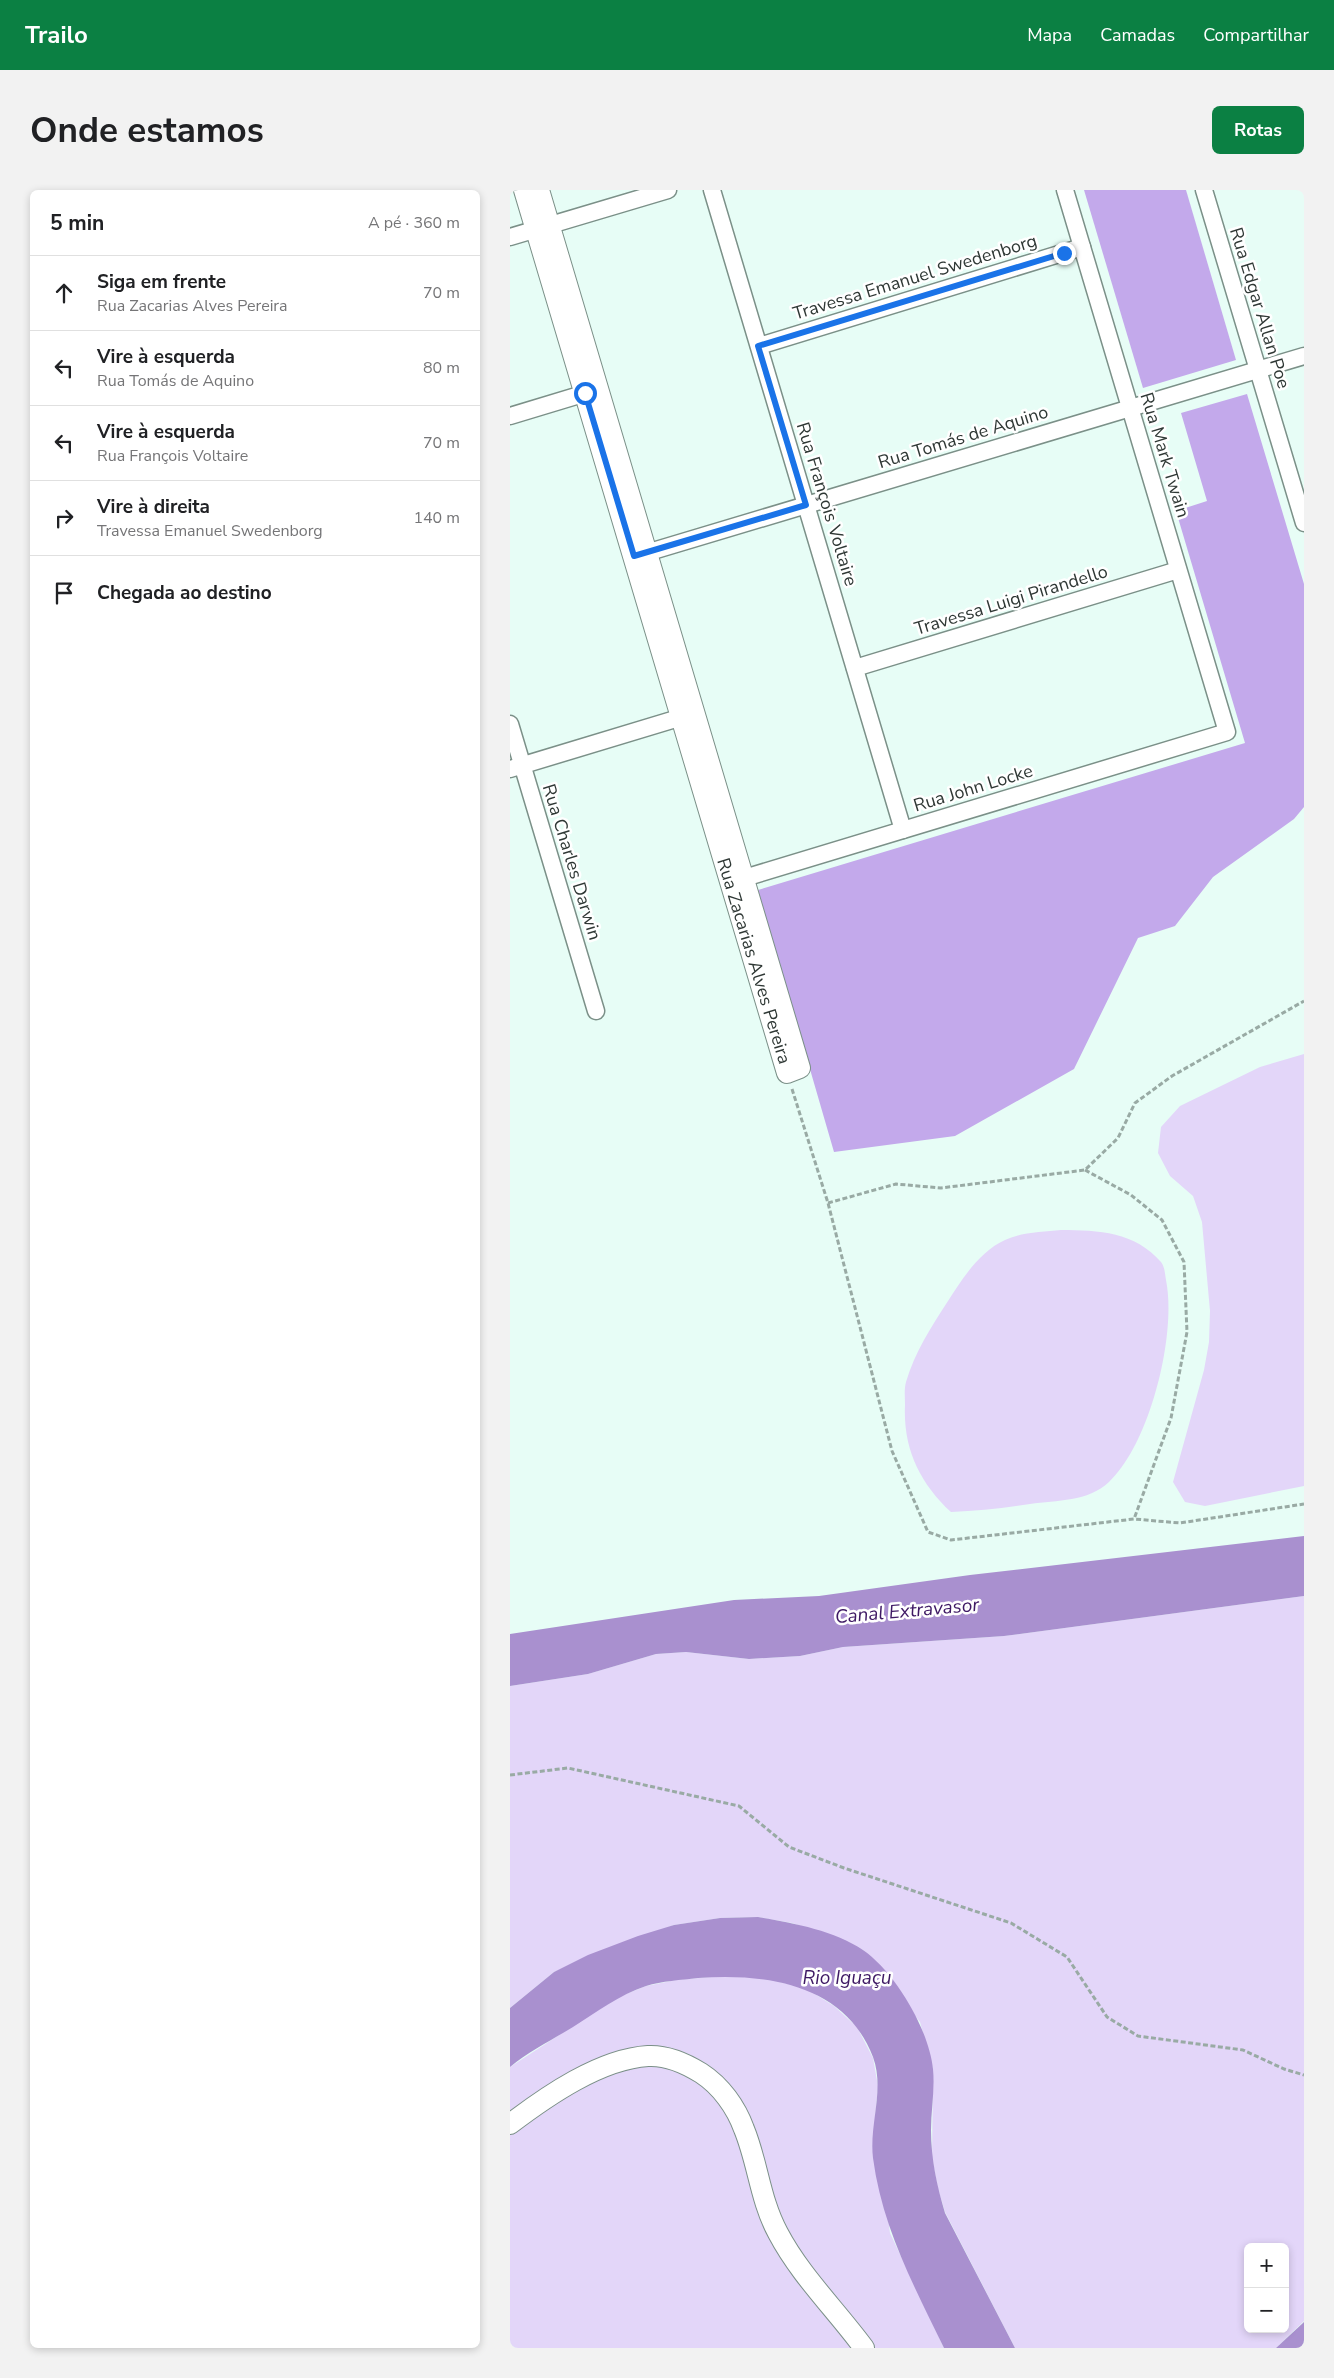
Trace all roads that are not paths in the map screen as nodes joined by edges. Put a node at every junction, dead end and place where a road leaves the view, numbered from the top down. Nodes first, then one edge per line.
1 (524, 190) edge
2 (539, 190) edge
3 (668, 190) edge
4 (712, 190) edge
5 (1065, 190) edge
6 (1204, 190) edge
7 (543, 228) junction
8 (510, 238) edge
9 (1082, 247) junction
10 (758, 346) junction
11 (1304, 356) edge
12 (1258, 370) junction
13 (591, 391) junction
14 (1130, 408) junction
15 (510, 416) edge
16 (806, 505) junction
17 (1304, 523) edge
18 (640, 554) junction
19 (1178, 570) junction
20 (855, 668) junction
21 (688, 715) junction
22 (510, 724) edge
23 (1226, 732) joint
24 (516, 767) edge
25 (904, 830) junction
26 (737, 880) junction
27 (596, 1011) dead end
28 (787, 1073) road end
29 (510, 2124) edge
30 (864, 2348) edge

1 - 7 street, Rua Zacarias Alves Pereira
2 - 7 street, Rua Zacarias Alves Pereira
3 - 7 street
4 - 10 street, Rua François Voltaire
5 - 9 street, Rua Mark Twain
6 - 12 street, Rua Edgar Allan Poe
7 - 8 street
7 - 13 street, Rua Zacarias Alves Pereira
9 - 10 street, Travessa Emanuel Swedenborg
9 - 14 street, Rua Mark Twain
10 - 16 street, Rua François Voltaire
11 - 12 street, Rua Tomás de Aquino
12 - 14 street, Rua Tomás de Aquino
12 - 17 street, Rua Edgar Allan Poe
13 - 15 street
13 - 18 street, Rua Zacarias Alves Pereira
14 - 16 street, Rua Tomás de Aquino
14 - 19 street, Rua Mark Twain
16 - 18 street, Rua Tomás de Aquino
16 - 20 street, Rua François Voltaire
18 - 21 street, Rua Zacarias Alves Pereira
19 - 20 street, Travessa Luigi Pirandello
19 - 23 street, Rua Mark Twain
20 - 25 street, Rua François Voltaire
21 - 24 street
21 - 26 street, Rua Zacarias Alves Pereira
22 - 24 street, Rua Charles Darwin
23 - 25 street, Rua John Locke
24 - 27 street, Rua Charles Darwin
25 - 26 street, Rua John Locke
26 - 28 street, Rua Zacarias Alves Pereira
29 - 30 street

